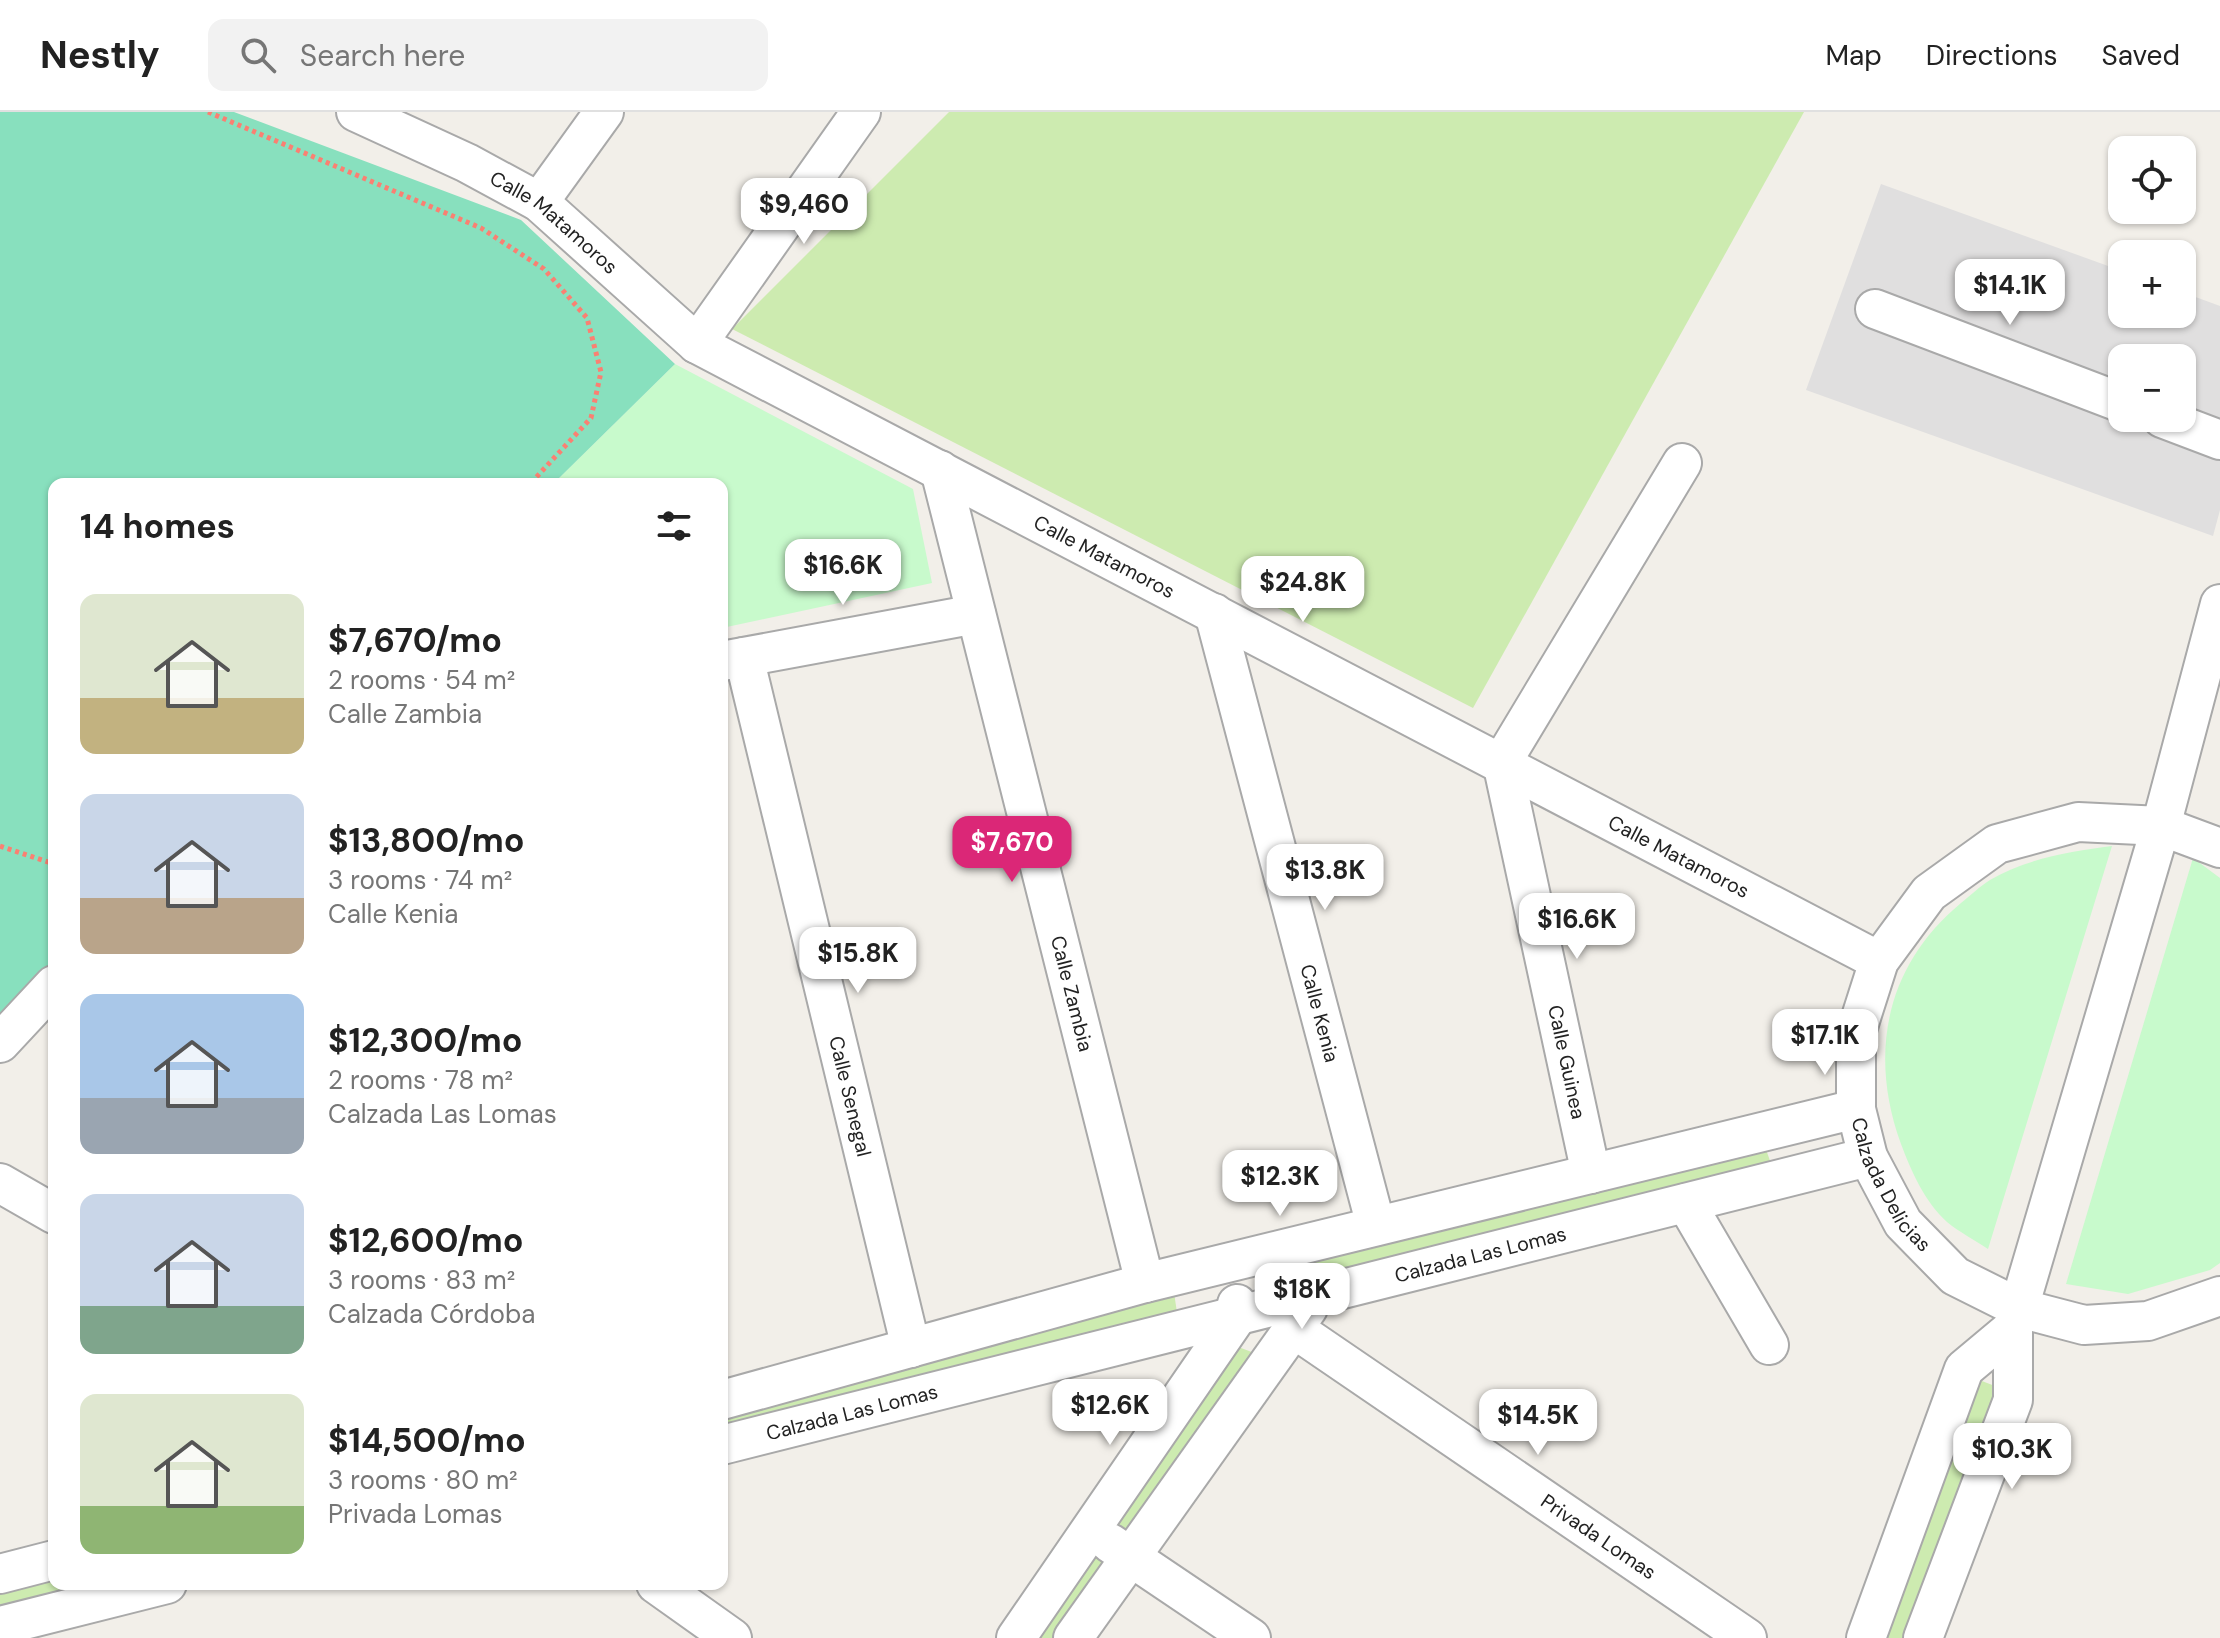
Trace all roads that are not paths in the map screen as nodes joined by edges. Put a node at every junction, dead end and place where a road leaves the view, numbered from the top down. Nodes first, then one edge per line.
1 (356, 112) edge
2 (604, 112) edge
3 (861, 112) edge
4 (539, 202) junction
5 (1875, 309) dead end
6 (697, 344) junction
7 (2108, 398) edge
8 (2196, 431) edge
9 (2220, 440) edge
10 (1682, 463) dead end
11 (940, 470) junction
12 (2220, 604) edge
13 (1214, 613) junction
14 (976, 614) junction
15 (733, 659) edge
16 (1502, 762) junction
17 (2161, 826) junction
18 (2220, 848) edge
19 (1879, 961) junction
20 (48, 991) edge
21 (0, 1043) edge
22 (1856, 1109) junction
23 (1868, 1157) junction
24 (1591, 1174) junction
25 (0, 1183) edge
26 (1686, 1203) junction
27 (48, 1211) edge
28 (1376, 1226) junction
29 (1304, 1244) junction
30 (1230, 1262) junction
31 (1145, 1283) junction
32 (1317, 1295) junction
33 (2220, 1296) edge
34 (1238, 1315) junction
35 (2016, 1318) junction
36 (1293, 1328) junction
37 (1769, 1345) dead end
38 (911, 1348) junction
39 (728, 1398) edge
40 (728, 1443) edge
41 (1091, 1530) junction
42 (1131, 1556) junction
43 (48, 1562) edge
44 (0, 1574) edge
45 (143, 1590) edge
46 (664, 1590) edge
47 (0, 1626) edge
48 (732, 1638) edge
49 (1016, 1638) edge
50 (1073, 1638) edge
51 (1251, 1638) edge
52 (1747, 1638) edge
53 (1866, 1638) edge
54 (1923, 1638) edge

1 - 4 street, Calle Matamoros
2 - 4 street
3 - 6 street
4 - 6 street, Calle Matamoros
5 - 7 street
6 - 11 street, Calle Matamoros
8 - 9 street
10 - 16 street
11 - 13 street, Calle Matamoros
11 - 14 street, Calle Zambia
12 - 17 street
13 - 16 street, Calle Matamoros
13 - 28 street, Calle Kenia
14 - 15 street
14 - 31 street, Calle Zambia
15 - 38 street, Calle Senegal
16 - 19 street, Calle Matamoros
16 - 24 street, Calle Guinea
17 - 18 street, Calzada Delicias
17 - 19 street, Calzada Delicias
17 - 35 street
19 - 22 street, Calzada Delicias
20 - 21 street
22 - 23 street, Calzada Delicias
22 - 24 street
23 - 26 street, Calzada Las Lomas
23 - 35 street, Calzada Delicias
24 - 28 street
25 - 27 street
26 - 32 street, Calzada Las Lomas
26 - 37 street
28 - 29 street
29 - 30 street
29 - 32 street
30 - 31 street
30 - 34 street
31 - 38 street
32 - 34 street, Calzada Las Lomas
32 - 36 street
33 - 35 street, Calzada Delicias
34 - 40 street, Calzada Las Lomas
34 - 41 street
35 - 53 street
35 - 54 street
36 - 42 street
36 - 52 street, Privada Lomas
38 - 39 street
41 - 42 street
41 - 49 street
42 - 50 street
42 - 51 street
43 - 44 street
45 - 47 street
46 - 48 street

